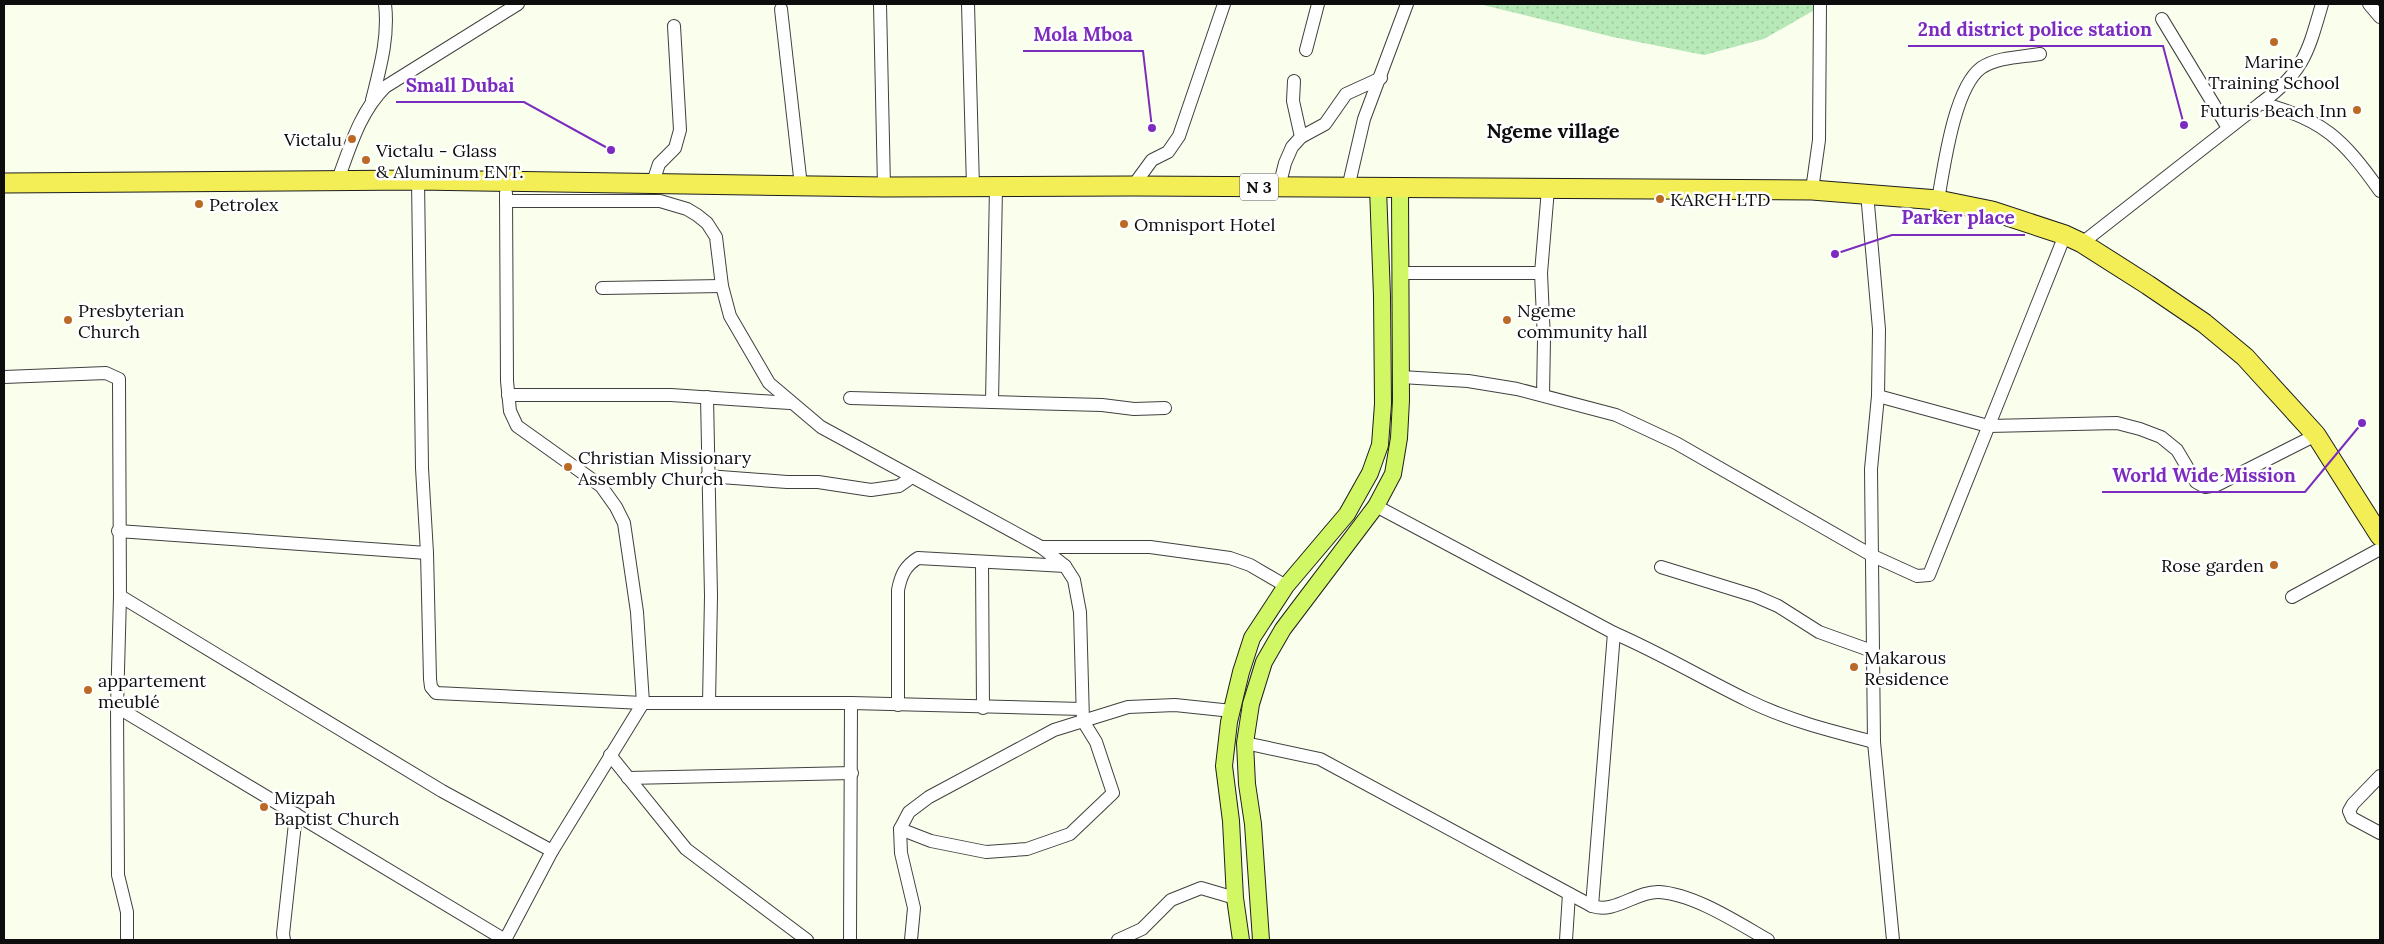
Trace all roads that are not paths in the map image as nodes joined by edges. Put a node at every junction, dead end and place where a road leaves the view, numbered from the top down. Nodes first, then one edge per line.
1 (385, 4) edge
2 (518, 4) edge
3 (880, 4) edge
4 (968, 4) edge
5 (1224, 4) edge
6 (1318, 4) edge
7 (1407, 4) edge
8 (1820, 4) edge
9 (2322, 4) edge
10 (2370, 4) edge
11 (781, 9) dead end
12 (2380, 17) edge
13 (2162, 19) dead end
14 (674, 26) dead end
15 (1306, 50) dead end
16 (2040, 54) dead end
17 (1381, 78) junction
18 (1294, 81) dead end
19 (372, 100) junction
20 (2261, 103) junction
21 (2228, 128) junction
22 (1301, 138) junction
23 (418, 180) junction
24 (337, 182) junction
25 (4, 183) edge
26 (652, 185) junction
27 (801, 186) junction
28 (1133, 186) junction
29 (884, 187) junction
30 (974, 187) junction
31 (996, 187) junction
32 (1279, 187) junction
33 (1348, 188) junction
34 (1378, 188) junction
35 (1400, 188) junction
36 (1548, 189) junction
37 (1812, 190) junction
38 (2380, 191) edge
39 (506, 192) junction
40 (1867, 193) junction
41 (1938, 200) junction
42 (2074, 239) junction
43 (1401, 273) junction
44 (1541, 274) junction
45 (722, 286) junction
46 (602, 288) dead end
47 (4, 377) edge
48 (1402, 377) junction
49 (508, 395) junction
50 (1543, 395) junction
51 (1878, 396) junction
52 (707, 397) junction
53 (850, 398) dead end
54 (992, 402) junction
55 (790, 403) junction
56 (1165, 408) dead end
57 (1988, 426) junction
58 (2316, 436) junction
59 (707, 476) junction
60 (912, 477) junction
61 (1376, 506) junction
62 (118, 531) junction
63 (2380, 536) edge
64 (1041, 547) junction
65 (2380, 549) edge
66 (427, 554) junction
67 (1873, 556) junction
68 (982, 563) junction
69 (1064, 566) junction
70 (1661, 567) dead end
71 (1286, 586) junction
72 (120, 596) junction
73 (2292, 597) dead end
74 (1614, 633) junction
75 (1872, 651) junction
76 (643, 703) junction
77 (709, 703) junction
78 (851, 703) junction
79 (898, 705) junction
80 (117, 707) junction
81 (983, 708) junction
82 (1232, 711) junction
83 (1083, 715) junction
84 (1874, 742) junction
85 (1246, 743) junction
86 (610, 755) junction
87 (852, 773) junction
88 (2380, 776) edge
89 (628, 778) junction
90 (296, 814) junction
91 (900, 829) junction
92 (2380, 833) edge
93 (552, 851) junction
94 (1569, 894) junction
95 (1236, 898) junction
96 (1592, 906) junction
97 (127, 940) edge
98 (284, 940) edge
99 (505, 940) edge
100 (807, 940) edge
101 (850, 940) edge
102 (911, 940) edge
103 (1118, 940) edge
104 (1241, 940) edge
105 (1261, 940) edge
106 (1566, 940) edge
107 (1768, 940) edge
108 (1892, 940) edge

1 - 19 street
2 - 19 street
3 - 29 street
4 - 30 street
5 - 28 street
6 - 15 street
7 - 17 street
8 - 37 street
9 - 20 street
10 - 12 street
11 - 27 street
13 - 21 street
14 - 26 street
16 - 41 street
17 - 22 street
17 - 33 street
18 - 22 street
19 - 24 street
20 - 21 street
20 - 38 street
21 - 42 street
22 - 32 street
23 - 24 highway, N 3
23 - 39 highway, N 3
23 - 66 street
24 - 25 highway, N 3
26 - 27 highway, N 3
26 - 39 highway, N 3
27 - 29 highway, N 3
28 - 31 highway, N 3
28 - 32 highway, N 3
29 - 30 highway, N 3
30 - 31 highway, N 3
31 - 54 street
32 - 33 highway, N 3
33 - 34 highway, N 3
34 - 35 highway, N 3
34 - 71 main road
35 - 36 highway, N 3
35 - 43 main road
36 - 37 highway, N 3
36 - 44 street
37 - 40 highway, N 3
39 - 45 street
39 - 49 street
40 - 41 highway, N 3
40 - 51 street
41 - 42 highway, N 3
42 - 57 street
42 - 58 highway, N 3
43 - 44 street
43 - 48 main road
44 - 50 street
45 - 46 street
45 - 55 street
47 - 62 street
48 - 50 street
48 - 61 main road
49 - 52 street
49 - 76 street
50 - 67 street
51 - 57 street
51 - 67 street
52 - 55 street
52 - 59 street
53 - 54 street
54 - 56 street
55 - 60 street
57 - 58 street
57 - 67 street
58 - 63 highway, N 3
59 - 60 street
59 - 77 street
60 - 64 street
61 - 74 street
61 - 85 main road
62 - 66 street
62 - 72 street
64 - 69 street
64 - 71 street
65 - 73 street
66 - 76 street
67 - 75 street
68 - 69 street
68 - 79 street
68 - 81 street
69 - 83 street
70 - 75 street
71 - 82 main road
72 - 80 street
72 - 93 street
74 - 84 street
74 - 96 street
75 - 84 street
76 - 77 street
76 - 86 street
77 - 78 street
78 - 79 street
78 - 87 street
79 - 81 street
80 - 90 street
80 - 97 street
81 - 83 street
82 - 83 street
82 - 95 main road
83 - 91 street
83 - 91 street
84 - 108 street
85 - 94 street
85 - 105 main road
86 - 89 street
86 - 93 street
87 - 89 street
87 - 101 street
88 - 92 street
89 - 100 street
90 - 98 street
90 - 99 street
91 - 102 street
93 - 99 street
94 - 96 street
94 - 106 street
95 - 103 street
95 - 104 main road
96 - 107 street

